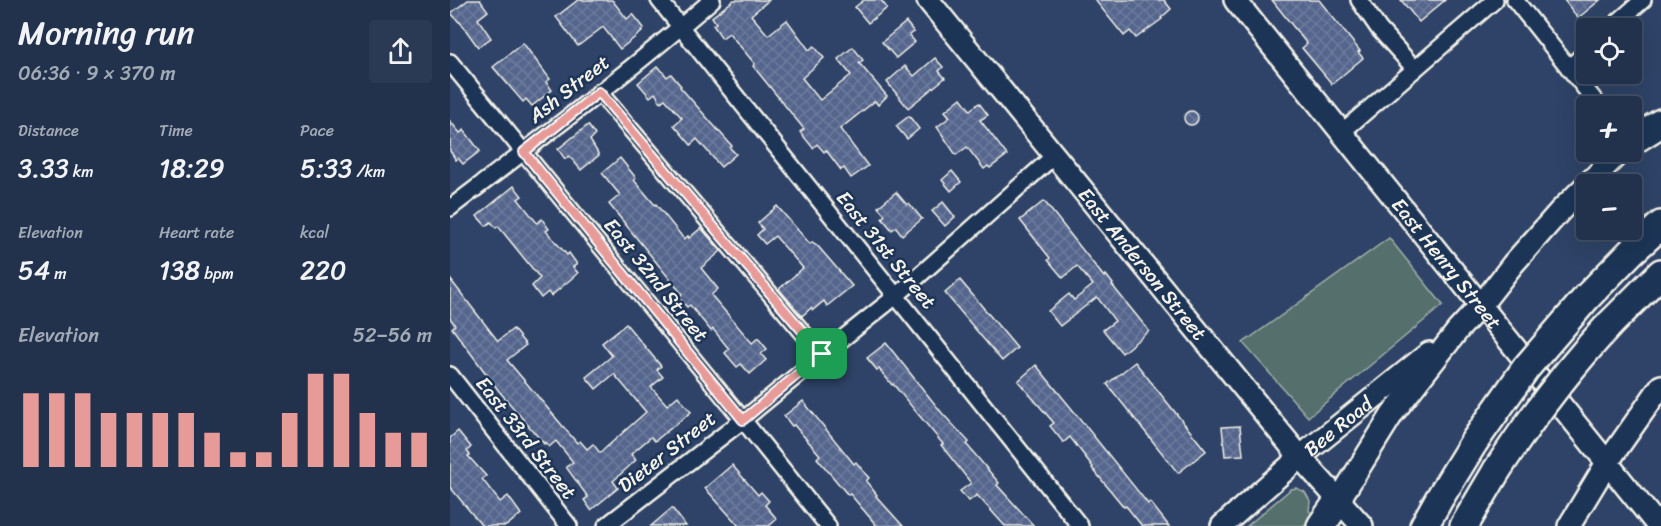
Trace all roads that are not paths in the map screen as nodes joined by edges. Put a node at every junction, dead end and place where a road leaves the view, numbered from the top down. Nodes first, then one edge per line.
1 (659, 0) edge
2 (712, 0) edge
3 (928, 0) edge
4 (1235, 0) edge
5 (1359, 0) edge
6 (1495, 0) edge
7 (1515, 0) edge
8 (1642, 0) edge
9 (1622, 18) edge
10 (681, 27) junction
11 (1576, 61) edge
12 (450, 62) edge
13 (1569, 68) junction
14 (1415, 69) junction
15 (599, 92) junction
16 (1591, 96) edge
17 (1661, 112) edge
18 (1661, 123) edge
19 (1642, 130) edge
20 (1342, 132) junction
21 (1642, 134) edge
22 (524, 152) junction
23 (1055, 155) junction
24 (1610, 162) edge
25 (450, 208) edge
26 (1661, 225) edge
27 (1661, 273) edge
28 (896, 297) junction
29 (1480, 305) junction
30 (1458, 330) junction
31 (822, 354) junction
32 (450, 375) edge
33 (1661, 386) edge
34 (743, 420) junction
35 (1300, 457) junction
36 (1607, 463) junction
37 (1339, 500) junction
38 (569, 526) edge
39 (606, 526) edge
40 (828, 526) edge
41 (1080, 526) edge
42 (1222, 526) edge
43 (1321, 526) edge
44 (1362, 526) edge
45 (1424, 526) edge
46 (1464, 526) edge
47 (1569, 526) edge
48 (1658, 526) edge

1 - 10 street, East 31st Street
2 - 10 street, Ash Street
3 - 23 main road, East Anderson Street
4 - 20 main road, East Henry Street
5 - 14 street
6 - 14 street
7 - 13 street
8 - 9 street
10 - 15 street, Ash Street
10 - 28 street, East 31st Street
11 - 13 street
12 - 22 street, East 32nd Street
13 - 16 street
14 - 20 street
15 - 22 street, Ash Street
15 - 31 street
17 - 19 main road
18 - 21 highway
20 - 29 main road, East Henry Street
22 - 25 street, Ash Street
22 - 34 street, East 32nd Street
23 - 28 street, Dieter Street
23 - 35 main road, East Anderson Street
24 - 29 main road
26 - 45 highway, bridge
27 - 46 highway, bridge
28 - 31 street, Dieter Street
28 - 41 street, East 31st Street
29 - 30 main road
29 - 36 main road, East Henry Street
30 - 35 main road, Bee Road
30 - 37 main road
31 - 34 street, Dieter Street
32 - 38 street, East 33rd Street
33 - 36 main road
34 - 39 street, Dieter Street
34 - 40 street, East 32nd Street
35 - 37 main road, East Anderson Street
35 - 42 main road, Bee Road
36 - 47 main road
36 - 48 main road, East Henry Street
37 - 43 highway
37 - 44 main road, East Anderson Street

